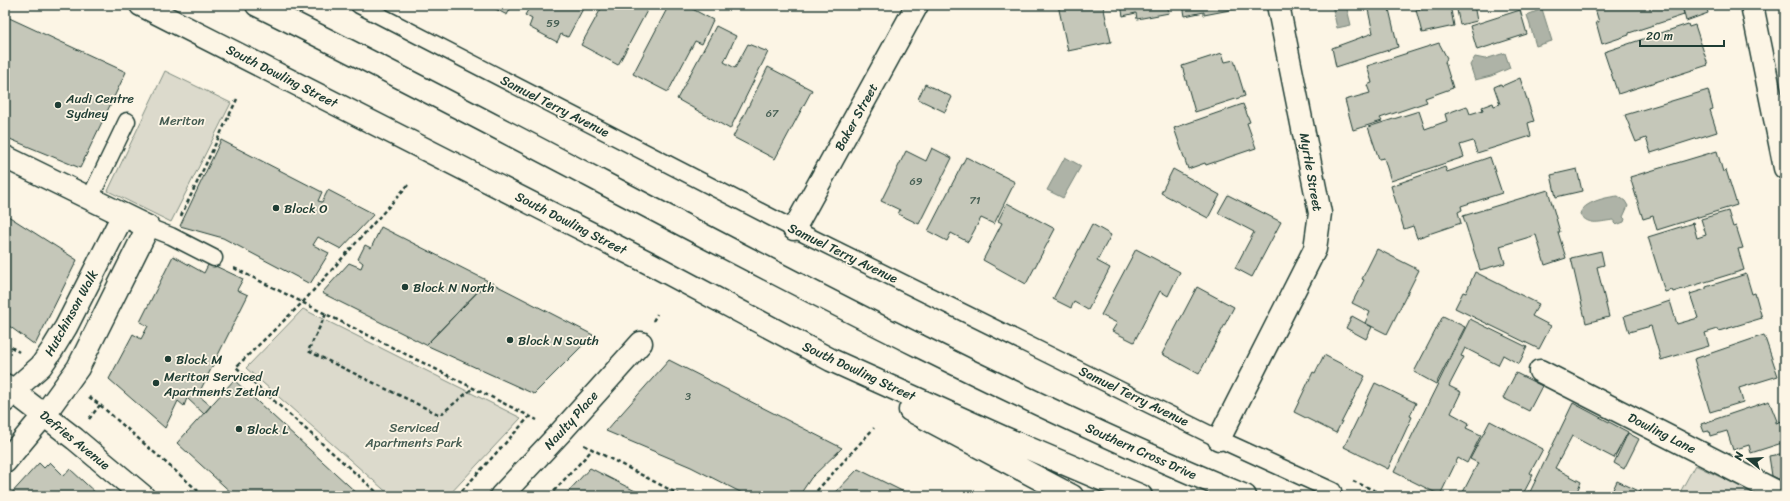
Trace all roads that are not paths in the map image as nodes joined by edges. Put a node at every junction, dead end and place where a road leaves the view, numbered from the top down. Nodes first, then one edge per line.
1 (141, 5) edge
2 (359, 5) edge
3 (917, 5) edge
4 (1278, 5) edge
5 (1752, 5) edge
6 (262, 7) edge
7 (127, 121) dead end
8 (5, 157) edge
9 (1785, 168) edge
10 (90, 198) junction
11 (123, 214) junction
12 (148, 227) junction
13 (794, 229) junction
14 (214, 258) road end
15 (651, 264) junction
16 (641, 343) dead end
17 (1540, 371) dead end
18 (8, 393) edge
19 (44, 415) junction
20 (1219, 439) junction
21 (5, 462) edge
22 (1333, 491) dead end
23 (143, 496) edge
24 (501, 496) edge
25 (1072, 496) edge
26 (1141, 496) edge
27 (1245, 496) edge
28 (1785, 496) edge

1 - 15 main road, South Dowling Street
2 - 13 lane, Samuel Terry Avenue
3 - 13 main road, Baker Street
4 - 20 main road, Myrtle Street
5 - 9 main road
6 - 27 main road, Southern Cross Drive
7 - 10 lane
8 - 10 main road
10 - 11 main road
11 - 12 main road
11 - 18 main road, Hutchinson Walk
12 - 14 lane
12 - 19 main road
13 - 20 lane, Samuel Terry Avenue
15 - 25 main road
15 - 26 main road, South Dowling Street
16 - 24 main road, Naulty Place
17 - 28 main road, Dowling Lane
18 - 19 main road, Defries Avenue
19 - 21 main road
19 - 23 main road, Defries Avenue
20 - 22 lane, Samuel Terry Avenue

